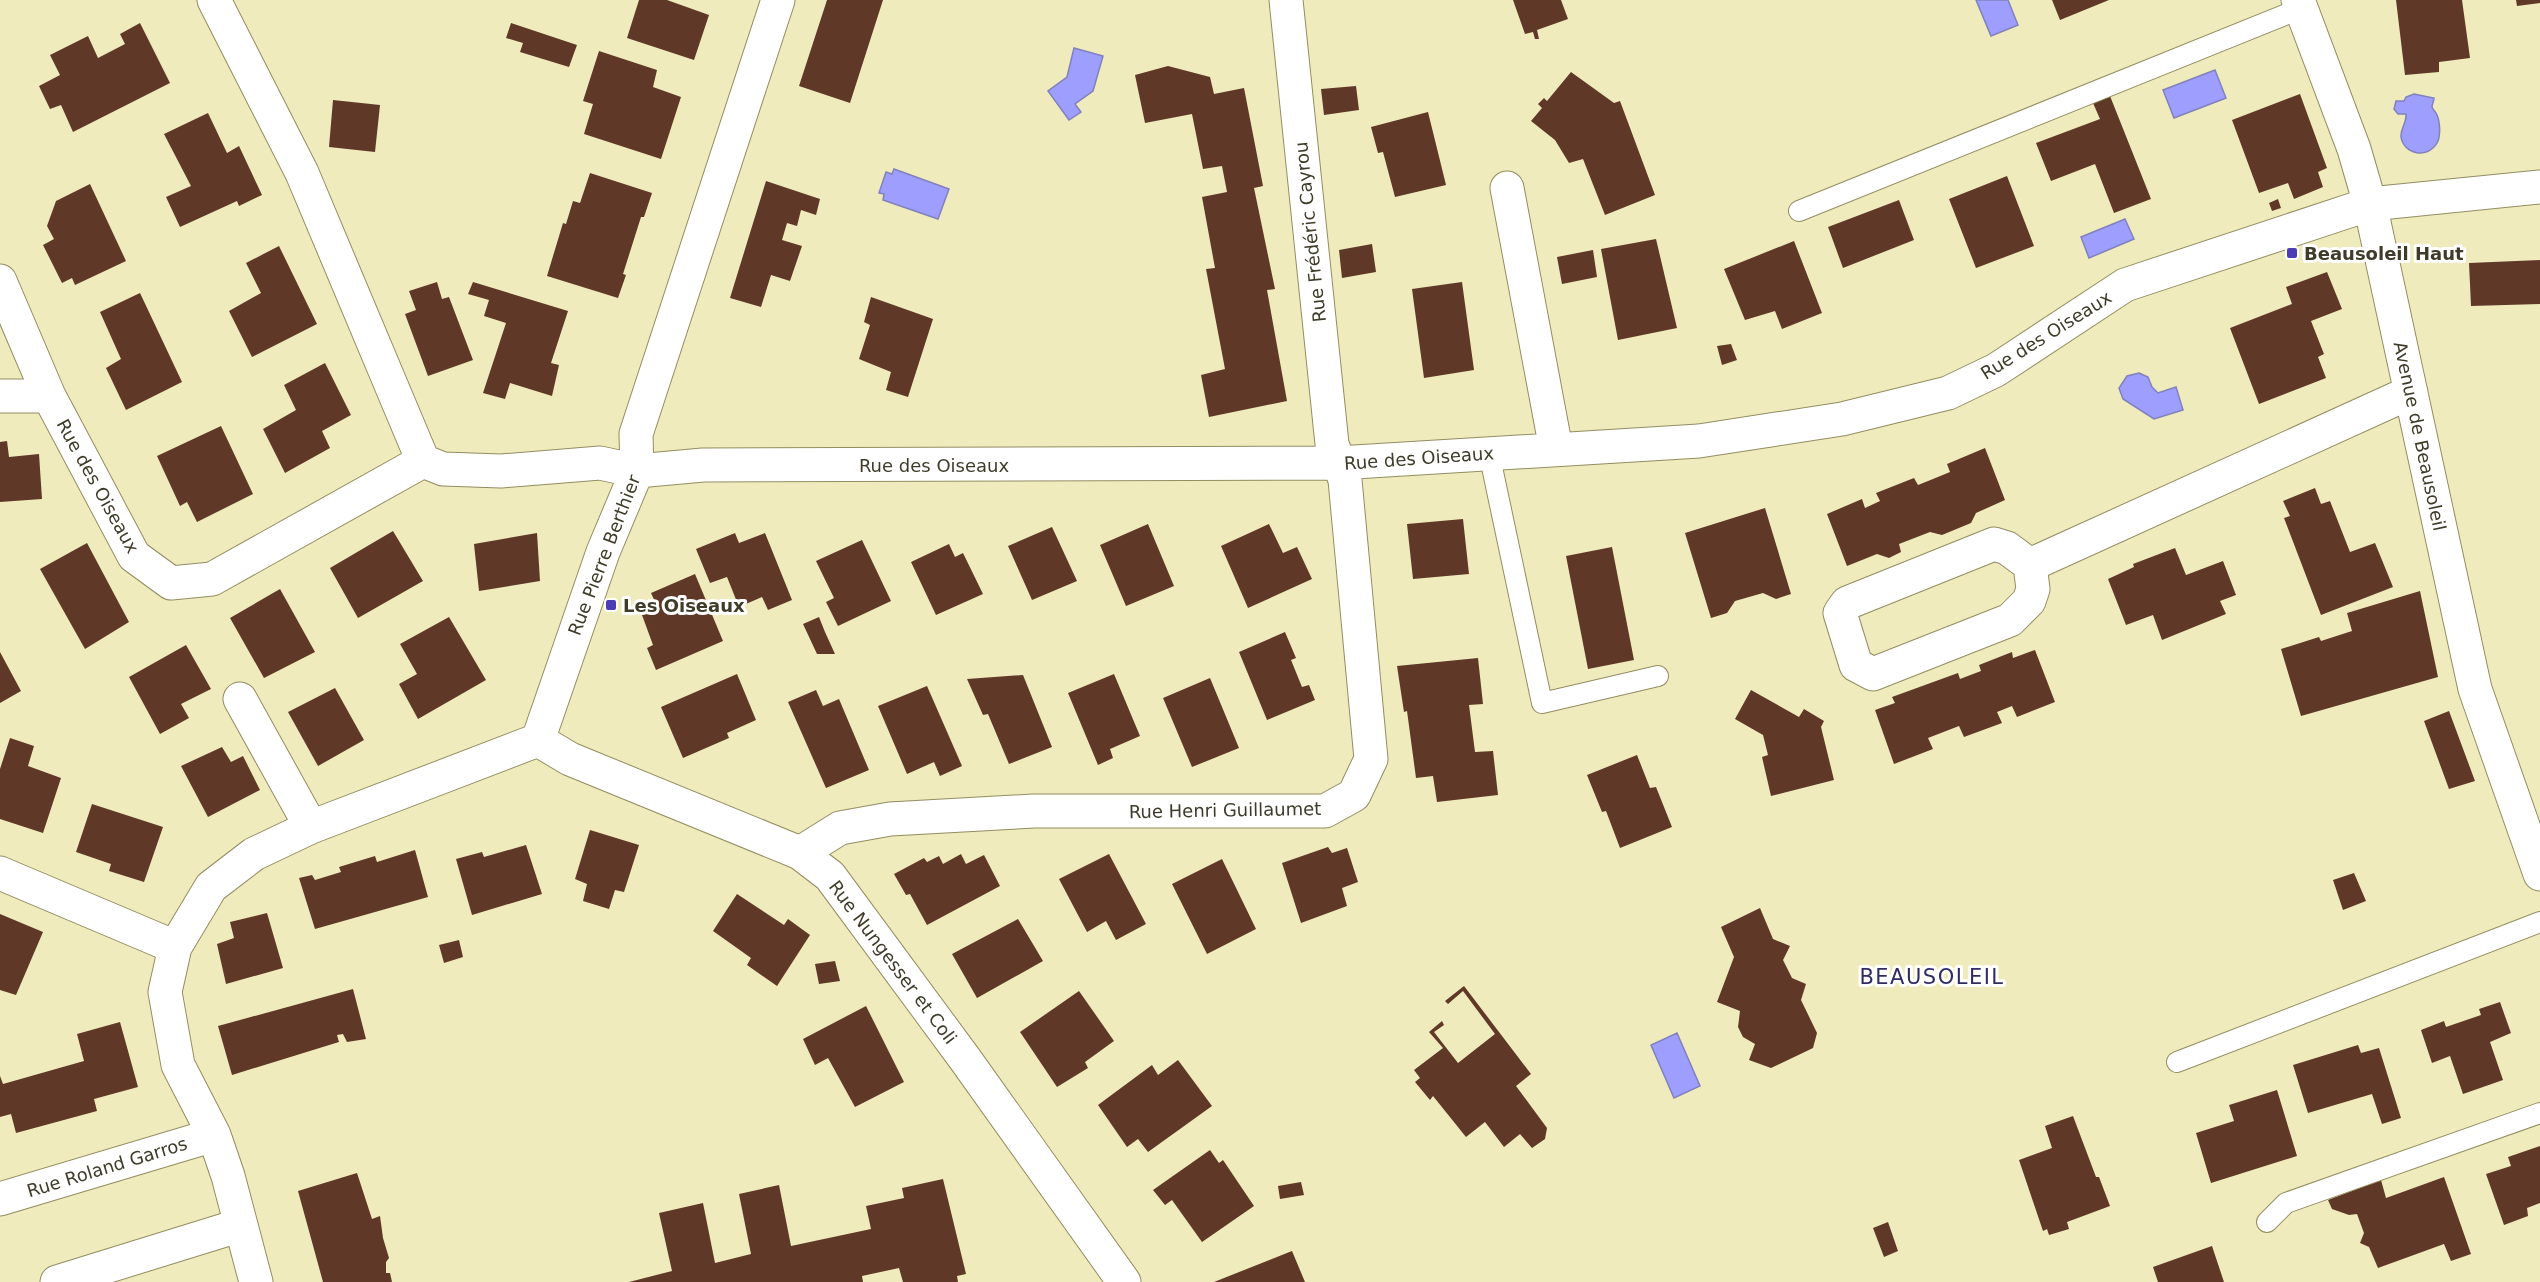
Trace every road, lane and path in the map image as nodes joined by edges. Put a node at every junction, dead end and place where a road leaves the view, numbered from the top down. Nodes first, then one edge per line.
1 (214, 0) edge
2 (778, 0) edge
3 (1287, 0) edge
4 (2300, 4) edge
5 (2540, 187) edge
6 (1507, 188) dead end
7 (2370, 204) junction
8 (1799, 211) dead end
9 (0, 281) edge
10 (2411, 392) junction
11 (0, 396) edge
12 (49, 396) junction
13 (1556, 450) junction
14 (1489, 453) junction
15 (423, 461) junction
16 (1338, 463) junction
17 (637, 471) junction
18 (2030, 566) junction
19 (1658, 676) dead end
20 (240, 699) dead end
21 (538, 740) junction
22 (311, 827) junction
23 (800, 853) junction
24 (0, 873) edge
25 (2540, 874) edge
26 (2540, 922) edge
27 (175, 947) junction
28 (2177, 1062) dead end
29 (2540, 1113) edge
30 (214, 1135) junction
31 (0, 1199) edge
32 (2266, 1222) dead end
33 (241, 1225) junction
34 (1110, 1277) edge
35 (57, 1282) edge
36 (256, 1282) edge

1 - 15 street
2 - 17 street, Rue Pierre Berthier
3 - 16 street, Rue Frédéric Cayrou
4 - 7 street, Avenue de Beausoleil
4 - 8 lane
5 - 7 street, Rue des Oiseaux
6 - 13 street
7 - 10 street, Avenue de Beausoleil
7 - 13 street, Rue des Oiseaux
9 - 12 street, Rue des Oiseaux
10 - 18 street
10 - 25 street, Avenue de Beausoleil
11 - 12 street
12 - 15 street, Rue des Oiseaux
13 - 14 street, Rue des Oiseaux
14 - 16 street, Rue des Oiseaux
14 - 19 lane
15 - 17 street, Rue des Oiseaux
16 - 17 street, Rue des Oiseaux
16 - 23 street, Rue Henri Guillaumet
17 - 21 street, Rue Pierre Berthier
18 - 18 street
20 - 22 street
21 - 22 street
21 - 23 street, Rue Nungesser et Coli
22 - 27 street
23 - 34 street, Rue Nungesser et Coli
24 - 27 street
26 - 28 lane
27 - 30 street
29 - 32 lane
30 - 31 street, Rue Roland Garros
30 - 33 street
33 - 35 street
33 - 36 street

